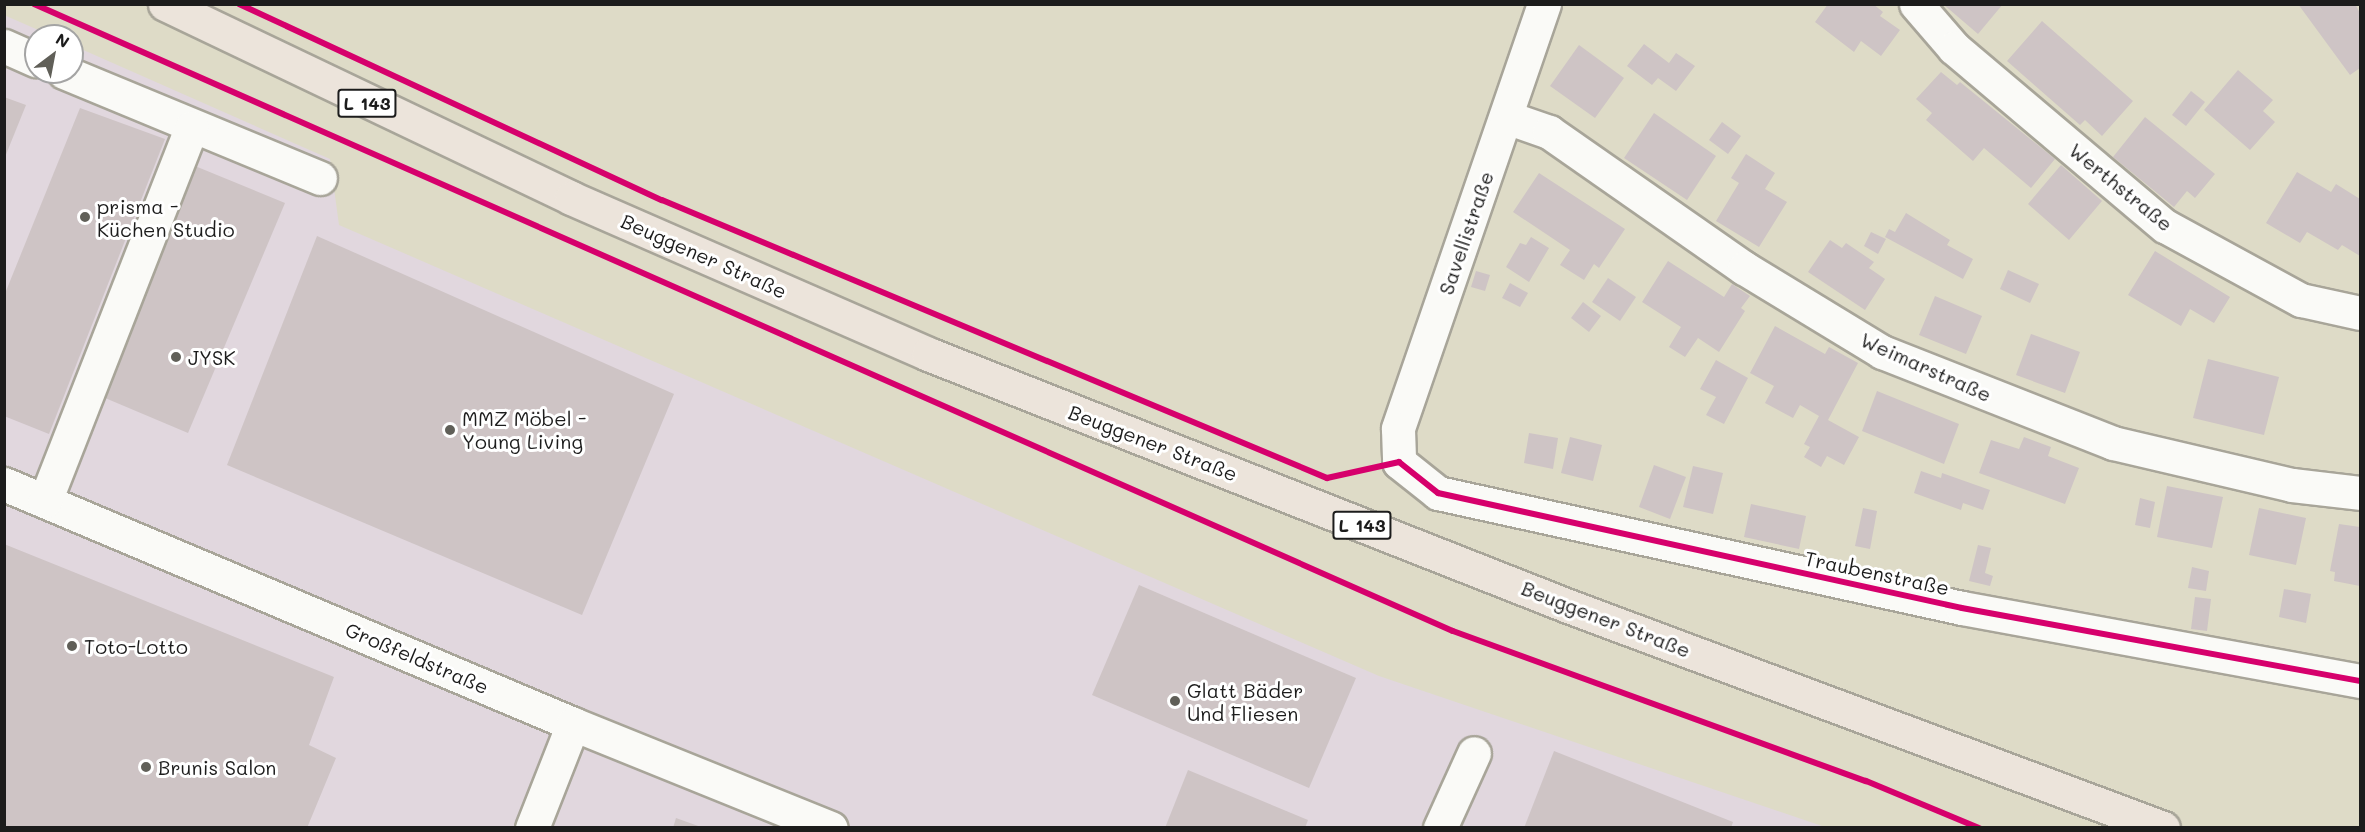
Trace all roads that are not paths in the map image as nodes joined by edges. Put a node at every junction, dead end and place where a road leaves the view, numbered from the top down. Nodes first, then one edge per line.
1 (165, 4) edge
2 (1544, 4) edge
3 (1916, 4) edge
4 (4, 46) edge
5 (24, 55) edge
6 (84, 81) edge
7 (1506, 117) junction
8 (191, 128) junction
9 (320, 178) dead end
10 (2361, 313) edge
11 (1399, 462) joint
12 (4, 484) edge
13 (2361, 493) edge
14 (45, 501) junction
15 (2361, 681) edge
16 (573, 724) junction
17 (1474, 753) dead end
18 (532, 828) edge
19 (831, 828) edge
20 (1440, 828) edge
21 (2163, 828) edge

1 - 21 main road, Beuggener Straße / L 143
2 - 7 street, Savellistraße
3 - 10 street, Werthstraße
4 - 5 street
6 - 8 street
7 - 11 street, Savellistraße
7 - 13 street, Weimarstraße
8 - 9 street
8 - 14 street
11 - 15 street, Traubenstraße
12 - 14 street, Großfeldstraße
14 - 16 street, Großfeldstraße
16 - 18 street
16 - 19 street, Großfeldstraße
17 - 20 street

